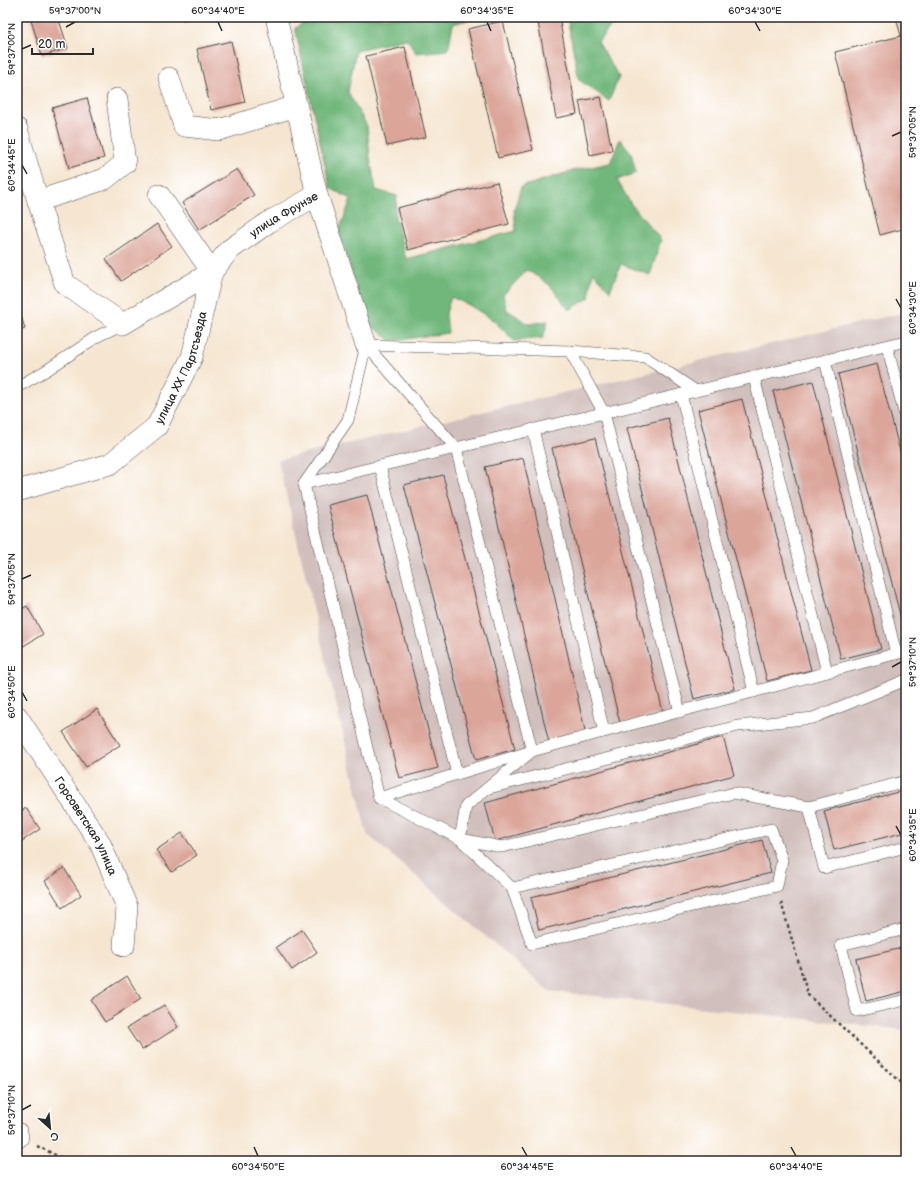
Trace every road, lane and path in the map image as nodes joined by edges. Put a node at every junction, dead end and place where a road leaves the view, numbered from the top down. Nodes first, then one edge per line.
1 (276, 17) edge
2 (169, 78) dead end
3 (117, 99) dead end
4 (296, 106) junction
5 (17, 129) edge
6 (159, 195) dead end
7 (317, 195) junction
8 (38, 201) junction
9 (212, 272) junction
10 (123, 324) junction
11 (906, 341) edge
12 (366, 345) junction
13 (887, 346) junction
14 (570, 351) junction
15 (825, 360) junction
16 (754, 377) junction
17 (17, 387) edge
18 (696, 391) junction
19 (681, 394) junction
20 (604, 413) junction
21 (906, 420) edge
22 (533, 429) junction
23 (456, 448) junction
24 (380, 466) junction
25 (304, 484) junction
26 (17, 492) edge
27 (901, 652) edge
28 (827, 672) junction
29 (906, 680) edge
30 (754, 692) junction
31 (680, 712) junction
32 (17, 716) edge
33 (604, 732) junction
34 (532, 751) junction
35 (457, 774) junction
36 (906, 781) edge
37 (487, 788) junction
38 (379, 798) junction
39 (809, 807) junction
40 (460, 839) junction
41 (906, 847) edge
42 (777, 886) junction
43 (512, 888) junction
44 (906, 928) edge
45 (124, 946) dead end
46 (906, 1000) edge
47 (906, 1087) edge
48 (17, 1136) edge
49 (68, 1161) edge

1 - 4 street, улица Фрунзе
2 - 4 street
3 - 8 street
4 - 7 street, улица Фрунзе
5 - 8 street
6 - 9 street
7 - 9 street, улица Фрунзе
7 - 12 street
8 - 10 street
9 - 10 street, улица Фрунзе
9 - 26 street, улица XX Партсъезда
10 - 17 lane
11 - 13 lane
12 - 14 lane
12 - 23 lane
12 - 25 lane
13 - 15 lane
13 - 21 lane
14 - 18 lane
14 - 20 lane
15 - 16 lane
15 - 27 lane
16 - 18 lane
16 - 28 lane
18 - 19 lane
19 - 20 lane
19 - 30 lane
20 - 22 lane
20 - 31 lane
22 - 23 lane
22 - 33 lane
23 - 24 lane
23 - 34 lane
24 - 25 lane
24 - 35 lane
25 - 38 lane
27 - 28 lane
28 - 30 lane
29 - 37 lane
30 - 31 lane
31 - 33 lane
32 - 45 street, Горсоветская улица
33 - 34 lane
34 - 35 lane
34 - 37 lane
35 - 38 lane
36 - 39 lane
37 - 40 lane
38 - 40 lane
39 - 40 lane
39 - 41 lane
40 - 43 lane
42 - 43 lane
42 - 43 lane
42 - 47 path
44 - 46 lane
48 - 49 path

